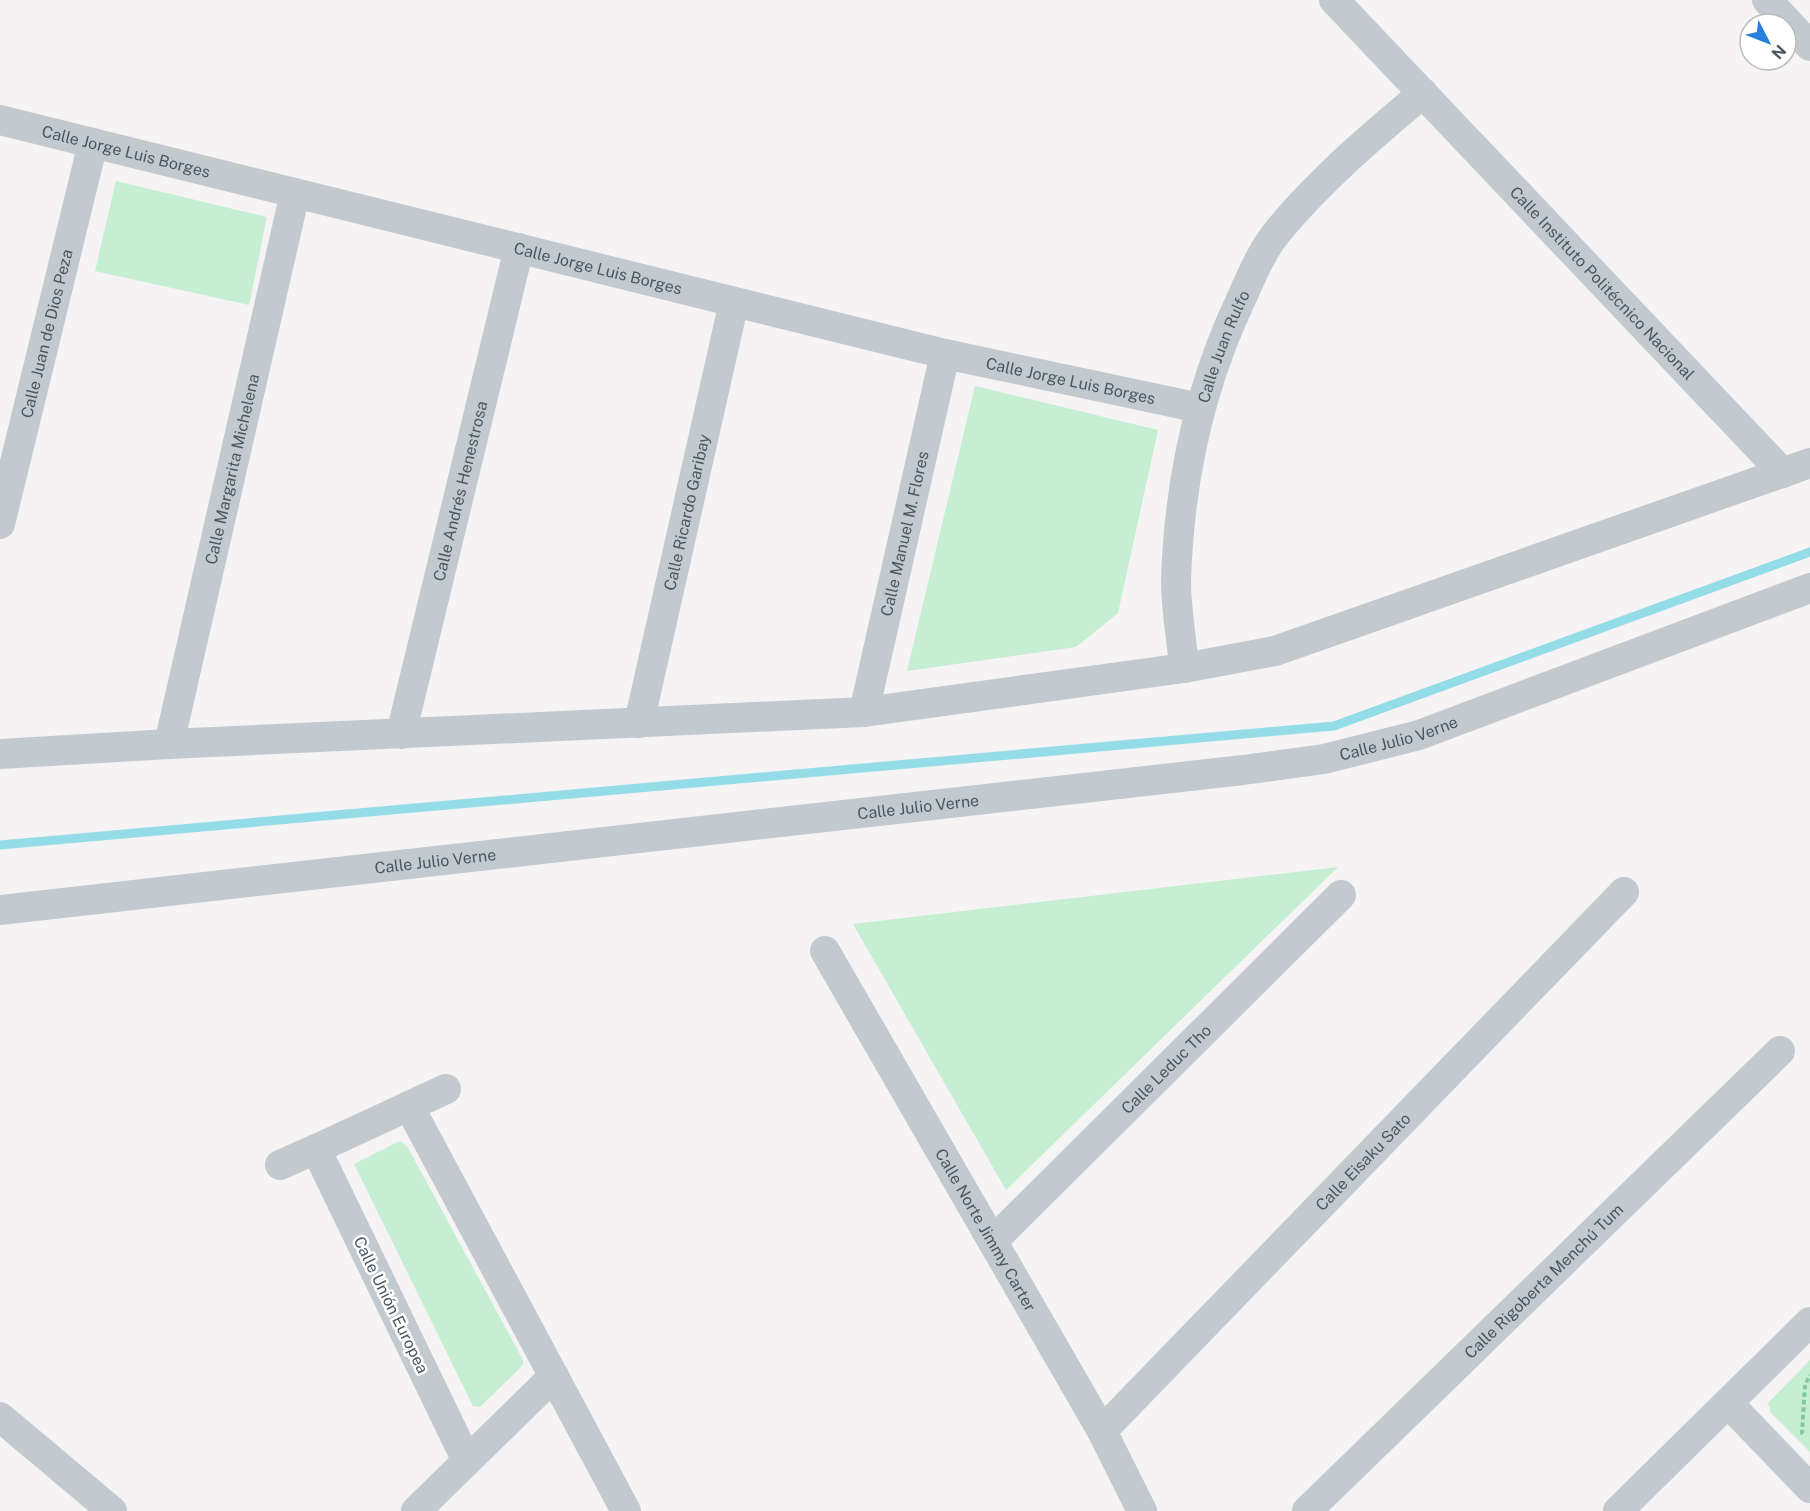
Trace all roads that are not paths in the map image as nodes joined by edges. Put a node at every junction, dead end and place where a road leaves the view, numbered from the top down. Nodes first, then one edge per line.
1 (1334, 0) edge
2 (1767, 0) edge
3 (1810, 46) edge
4 (1423, 93) junction
5 (0, 120) edge
6 (93, 143) junction
7 (295, 193) junction
8 (519, 248) junction
9 (734, 302) junction
10 (945, 354) junction
11 (1200, 408) junction
12 (1797, 468) edge
13 (0, 524) edge
14 (1810, 588) edge
15 (1184, 668) junction
16 (864, 712) junction
17 (639, 723) junction
18 (401, 734) junction
19 (169, 744) junction
20 (0, 754) edge
21 (1624, 892) dead end
22 (1341, 895) dead end
23 (0, 909) edge
24 (825, 951) dead end
25 (1779, 1051) dead end
26 (446, 1089) dead end
27 (409, 1106) junction
28 (316, 1149) junction
29 (280, 1165) dead end
30 (993, 1241) junction
31 (1810, 1322) edge
32 (554, 1376) junction
33 (1728, 1403) junction
34 (0, 1417) edge
35 (1102, 1431) junction
36 (467, 1461) junction
37 (1810, 1488) edge
38 (110, 1510) edge
39 (416, 1511) edge
40 (626, 1511) edge
41 (1142, 1511) edge
42 (1306, 1511) edge
43 (1618, 1511) edge

1 - 4 street, Calle Instituto Politécnico Nacional
2 - 3 street
4 - 11 street, Calle Juan Rulfo
4 - 12 street, Calle Instituto Politécnico Nacional
5 - 6 street, Calle Jorge Luis Borges
6 - 7 street, Calle Jorge Luis Borges
6 - 13 street, Calle Juan de Dios Peza
7 - 8 street, Calle Jorge Luis Borges
7 - 19 street, Calle Margarita Michelena
8 - 9 street, Calle Jorge Luis Borges
8 - 18 street, Calle Andrés Henestrosa
9 - 10 street, Calle Jorge Luis Borges
9 - 17 street, Calle Ricardo Garibay
10 - 11 street, Calle Jorge Luis Borges
10 - 16 street, Calle Manuel M. Flores
11 - 15 street, Calle Juan Rulfo
12 - 15 street
14 - 23 street, Calle Julio Verne
15 - 16 street
16 - 17 street
17 - 18 street
18 - 19 street
19 - 20 street
21 - 35 street, Calle Eisaku Sato
22 - 30 street, Calle Leduc Tho
24 - 30 street, Calle Norte Jimmy Carter
25 - 42 street, Calle Rigoberta Menchú Tum
26 - 27 street
27 - 28 street
27 - 32 street
28 - 29 street
28 - 36 street, Calle Unión Europea
30 - 35 street, Calle Norte Jimmy Carter
31 - 33 street
32 - 36 street
32 - 40 street
33 - 37 street
33 - 43 street
34 - 38 street
35 - 41 street, Calle Norte Jimmy Carter
36 - 39 street

